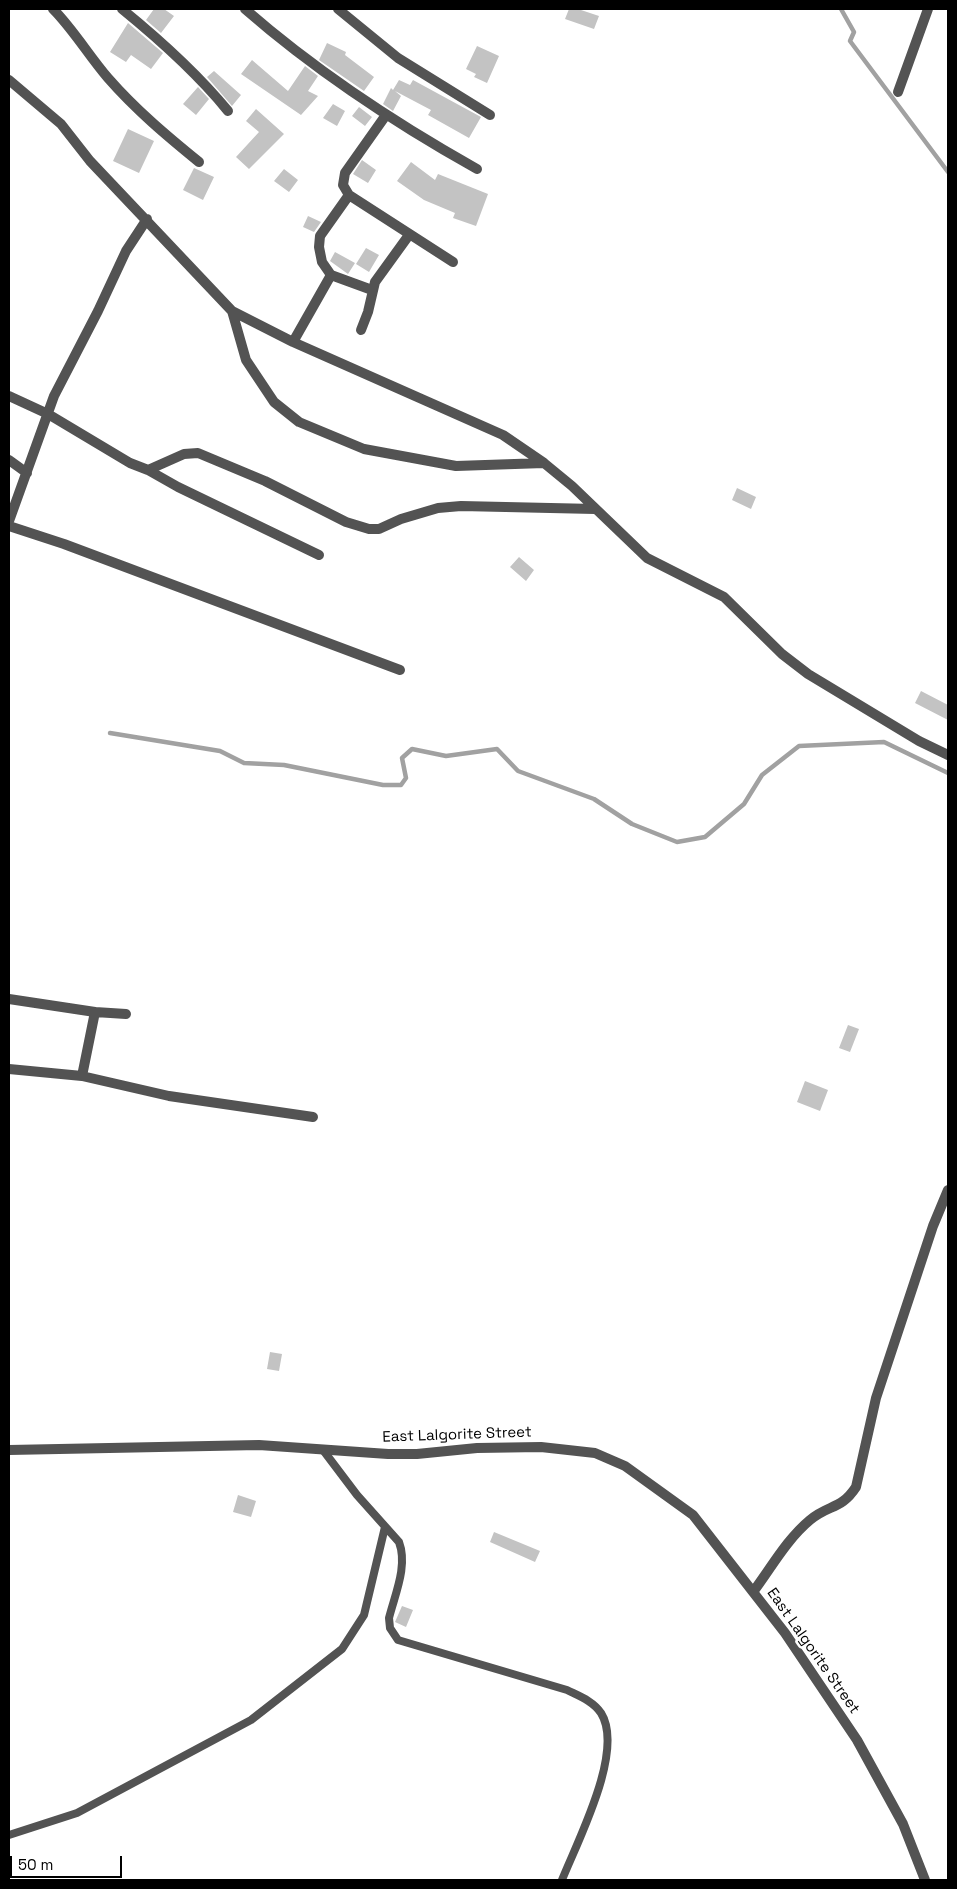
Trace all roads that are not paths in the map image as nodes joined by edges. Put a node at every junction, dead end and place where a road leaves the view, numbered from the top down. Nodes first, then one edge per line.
1 (53, 9) edge
2 (122, 9) edge
3 (245, 9) edge
4 (338, 9) edge
5 (928, 9) edge
6 (9, 80) edge
7 (898, 92) dead end
8 (228, 111) dead end
9 (386, 115) junction
10 (490, 115) dead end
11 (199, 162) dead end
12 (477, 169) dead end
13 (349, 195) junction
14 (147, 218) junction
15 (409, 235) junction
16 (453, 262) dead end
17 (331, 275) junction
18 (372, 290) junction
19 (232, 311) junction
20 (361, 330) dead end
21 (293, 342) junction
22 (9, 396) edge
23 (48, 414) junction
24 (9, 460) edge
25 (544, 463) junction
26 (148, 470) junction
27 (27, 473) junction
28 (595, 509) junction
29 (9, 521) edge
30 (9, 526) edge
31 (319, 555) dead end
32 (400, 670) dead end
33 (948, 754) edge
34 (9, 999) edge
35 (95, 1012) junction
36 (126, 1014) dead end
37 (9, 1069) edge
38 (82, 1076) junction
39 (313, 1118) dead end
40 (948, 1190) edge
41 (9, 1450) edge
42 (323, 1450) junction
43 (385, 1526) junction
44 (753, 1592) junction
45 (9, 1835) edge
46 (562, 1880) edge
47 (925, 1880) edge

1 - 11 street
2 - 8 street
3 - 9 street
4 - 10 street
5 - 7 street
6 - 14 street
9 - 12 street
9 - 13 street
13 - 15 street
13 - 17 street
14 - 19 street
14 - 23 street
15 - 16 street
15 - 18 street
17 - 18 street
17 - 21 street
18 - 20 street
19 - 21 street
19 - 25 street
21 - 25 street
22 - 23 street
23 - 26 street
23 - 27 street
24 - 27 street
25 - 28 street
26 - 28 street
26 - 31 street
27 - 29 street
28 - 33 street
30 - 32 street
34 - 35 street
35 - 36 street
35 - 38 street
37 - 38 street
38 - 39 street
40 - 44 street
41 - 42 street, East Lalgorite Street
42 - 43 lane
42 - 44 street, East Lalgorite Street
43 - 45 lane
43 - 46 lane
44 - 47 street, East Lalgorite Street

